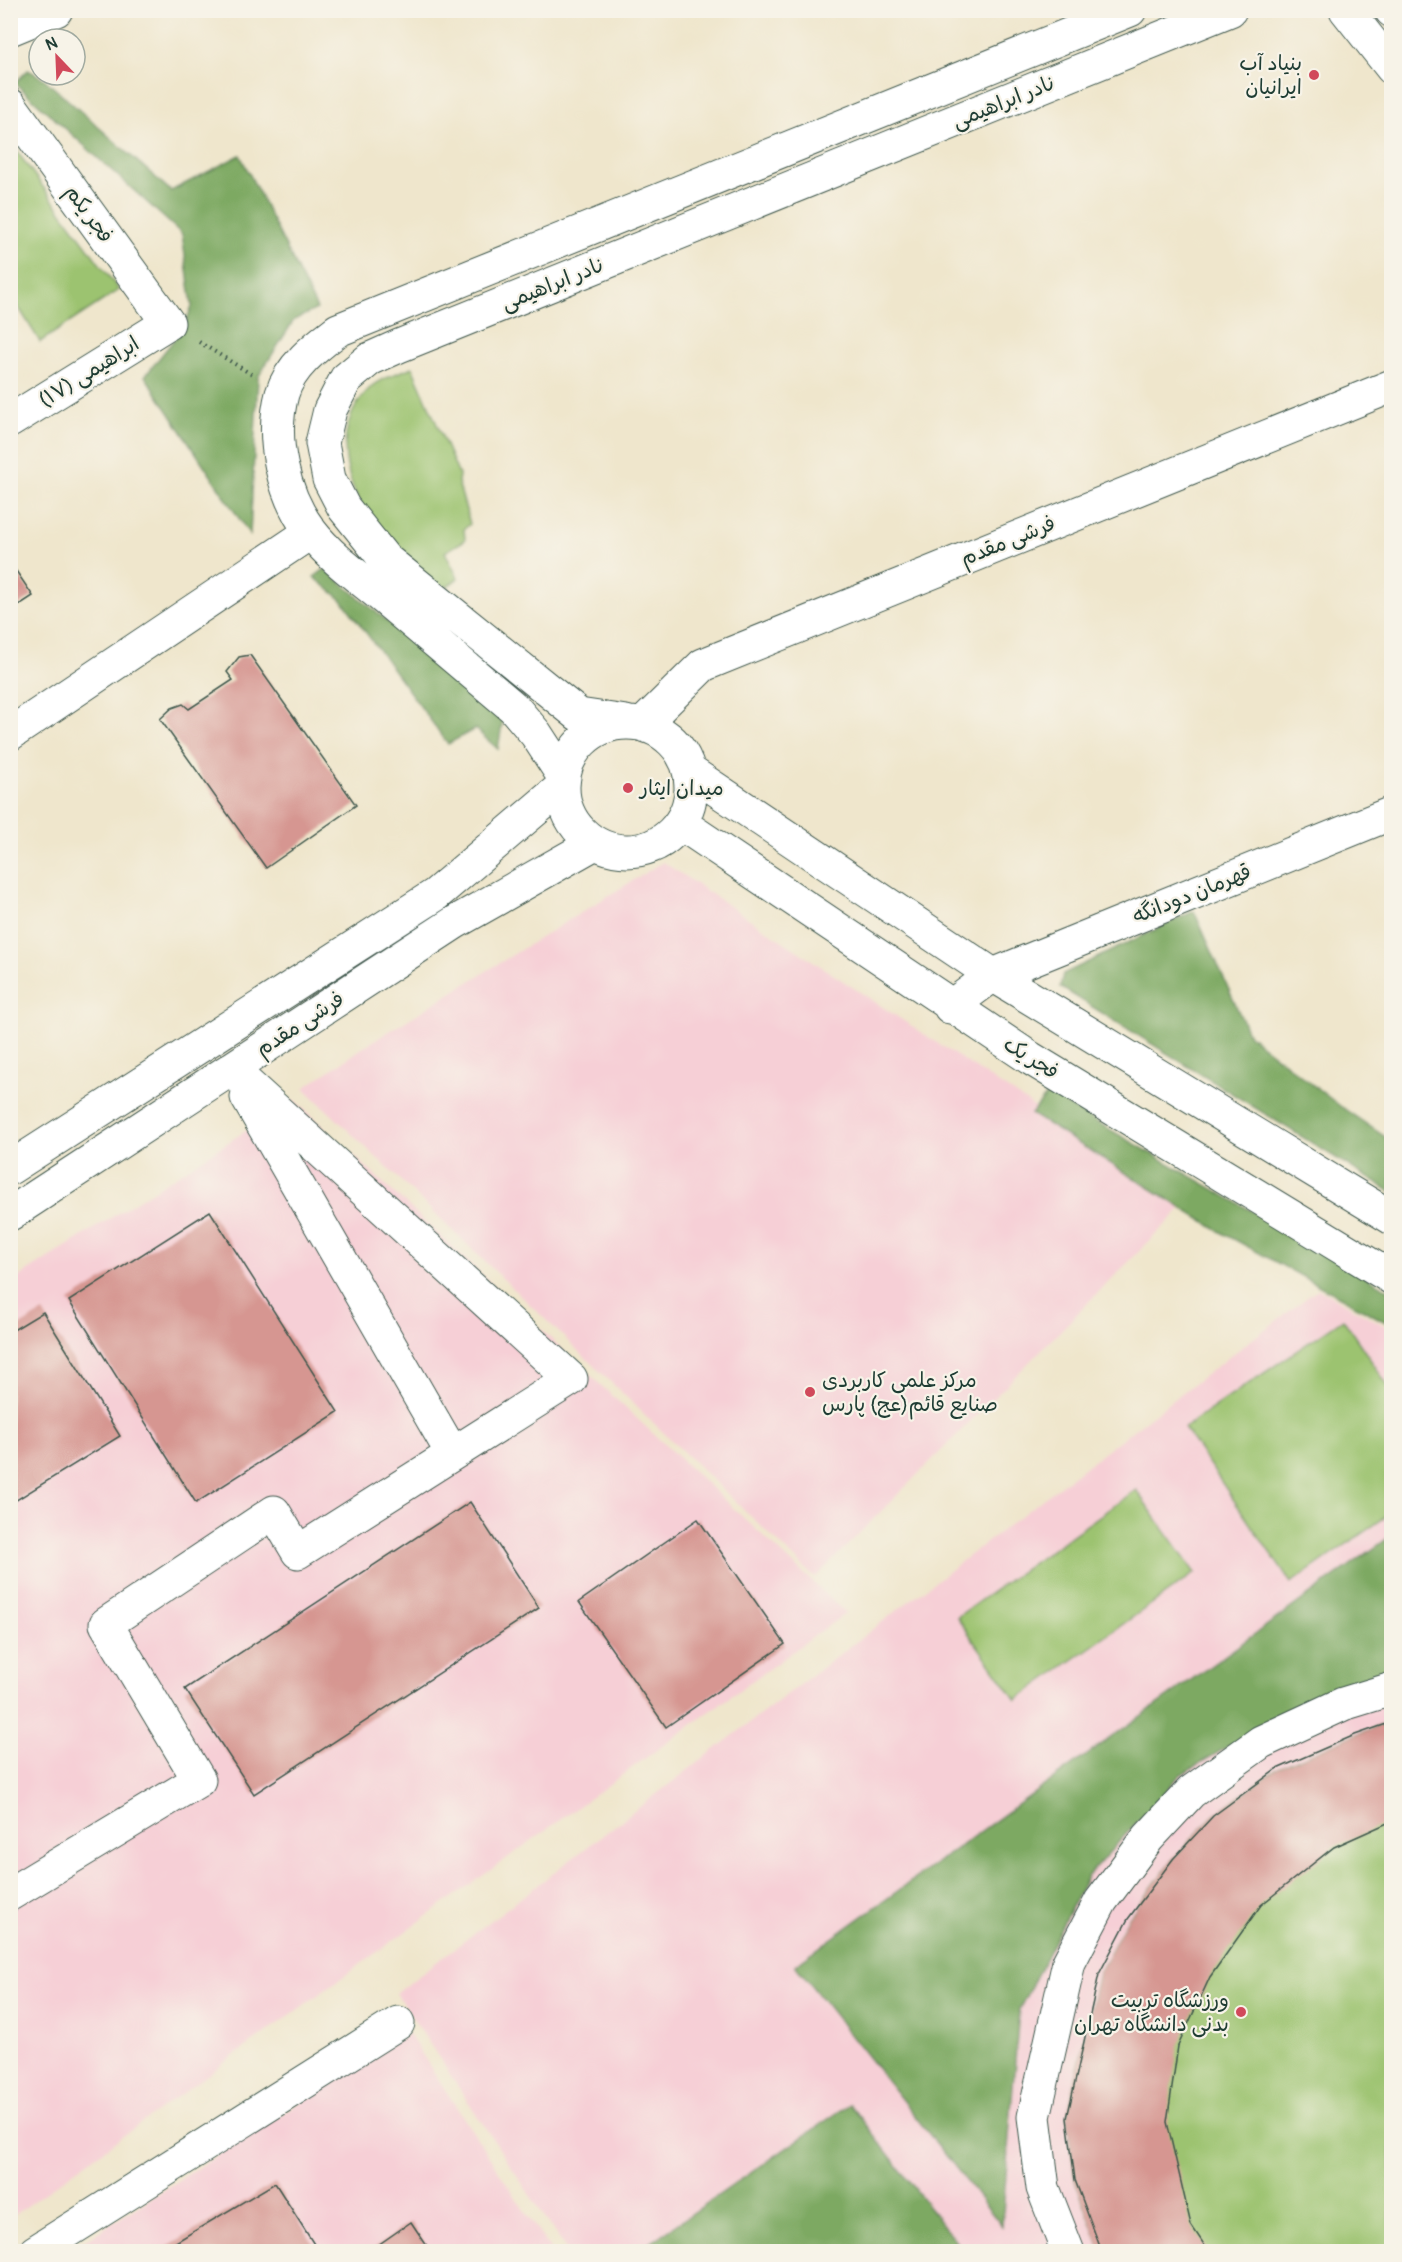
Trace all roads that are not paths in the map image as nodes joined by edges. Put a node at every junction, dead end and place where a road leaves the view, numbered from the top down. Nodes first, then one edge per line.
1 (57, 10) edge
2 (1130, 10) edge
3 (1230, 10) edge
4 (1346, 10) edge
5 (10, 29) edge
6 (1392, 68) edge
7 (10, 105) edge
8 (168, 323) joint
9 (1392, 386) edge
10 (10, 421) edge
11 (311, 532) junction
12 (634, 723) junction
13 (10, 734) edge
14 (689, 771) junction
15 (563, 782) junction
16 (1392, 813) edge
17 (680, 823) junction
18 (595, 843) junction
19 (993, 975) junction
20 (950, 1007) junction
21 (231, 1069) junction
22 (10, 1167) edge
23 (10, 1214) edge
24 (1392, 1218) edge
25 (1390, 1275) edge
26 (452, 1453) junction
27 (1392, 1689) edge
28 (10, 1894) edge
29 (398, 2022) dead end
30 (35, 2252) edge
31 (1068, 2252) edge

1 - 5 street
2 - 11 street, نادر ابراهیمی
3 - 12 street, نادر ابراهیمی
4 - 6 street
7 - 8 street, فجر یکم
8 - 10 street, ابراهیمی (۱۷)
9 - 12 street, فرشی مقدم
11 - 13 street
11 - 15 street, نادر ابراهیمی
12 - 14 street
12 - 15 street
14 - 17 street
14 - 19 street
15 - 18 street
15 - 22 street, فرشی مقدم
16 - 19 street, قهرمان دودانگه
17 - 18 street
17 - 20 street, فجر یک
18 - 21 street, فرشی مقدم
19 - 20 street, قهرمان دودانگه
19 - 24 street
20 - 25 street, فجر یک
21 - 23 street, فرشی مقدم
21 - 26 street
21 - 26 street
26 - 28 street
27 - 31 street
29 - 30 street

